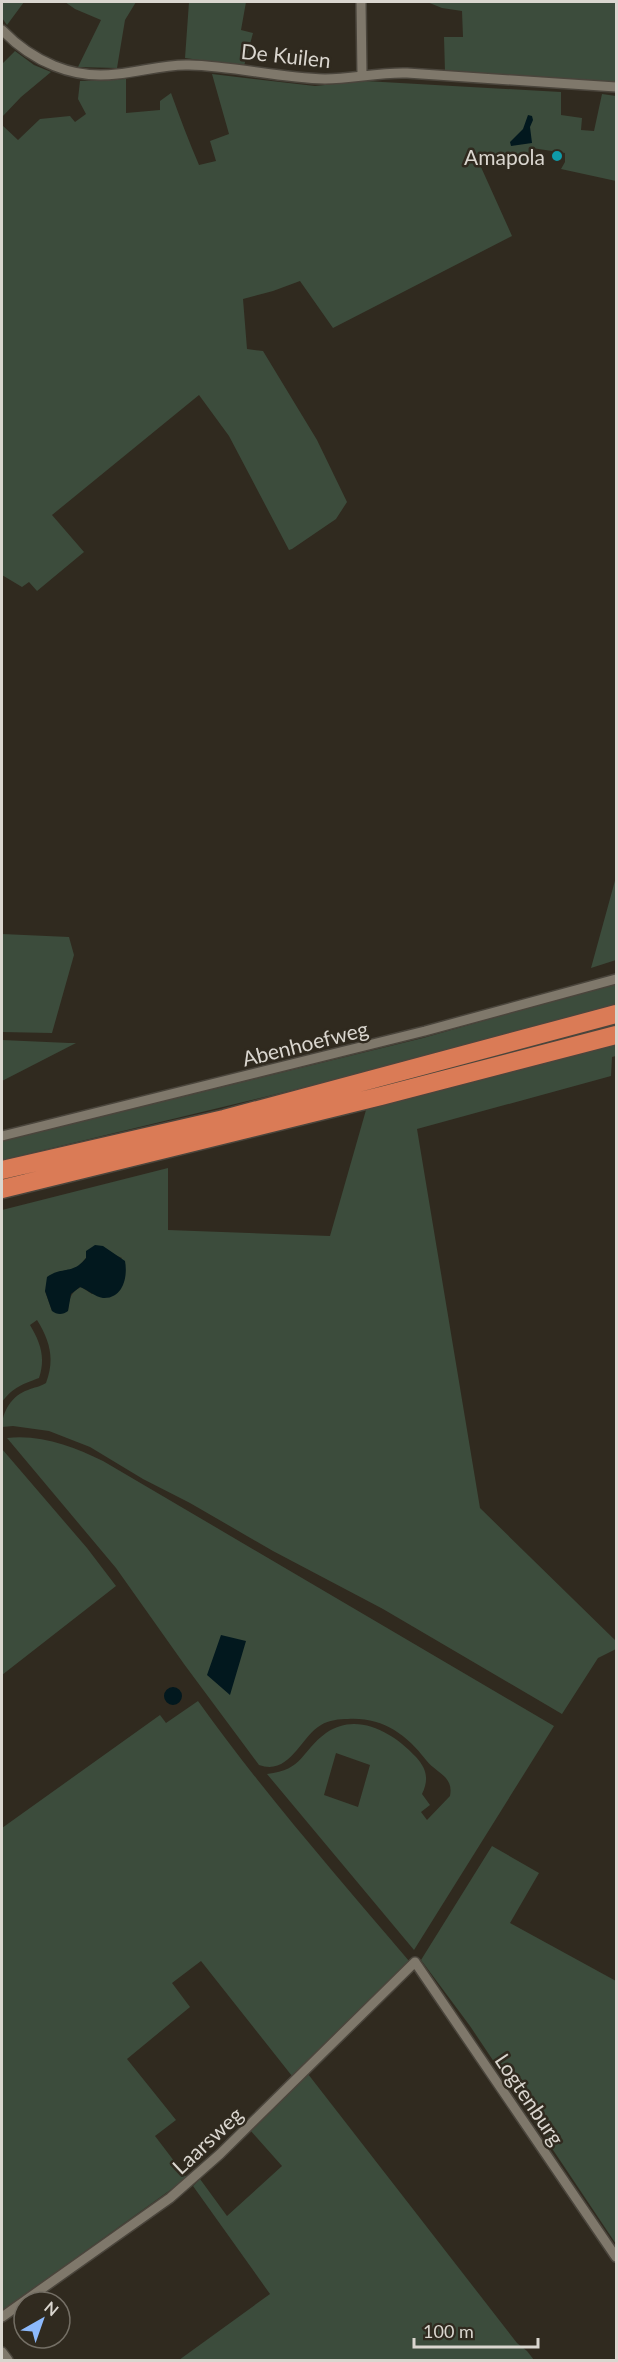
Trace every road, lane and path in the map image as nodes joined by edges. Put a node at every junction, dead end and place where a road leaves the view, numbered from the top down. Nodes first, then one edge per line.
1 (361, 2) edge
2 (2, 30) edge
3 (362, 75) junction
4 (616, 87) edge
5 (616, 979) edge
6 (616, 1014) edge
7 (616, 1035) edge
8 (2, 1136) edge
9 (2, 1170) edge
10 (2, 1189) edge
11 (415, 1962) joint
12 (616, 2257) edge
13 (2, 2317) edge
14 (2, 2352) edge
15 (8, 2361) edge

1 - 3 street
2 - 3 street, De Kuilen
3 - 4 street, De Kuilen
5 - 8 street, Abenhoefweg
6 - 9 highway
7 - 10 highway
11 - 12 street, Logtenburg
11 - 13 street, Laarsweg
14 - 15 street

